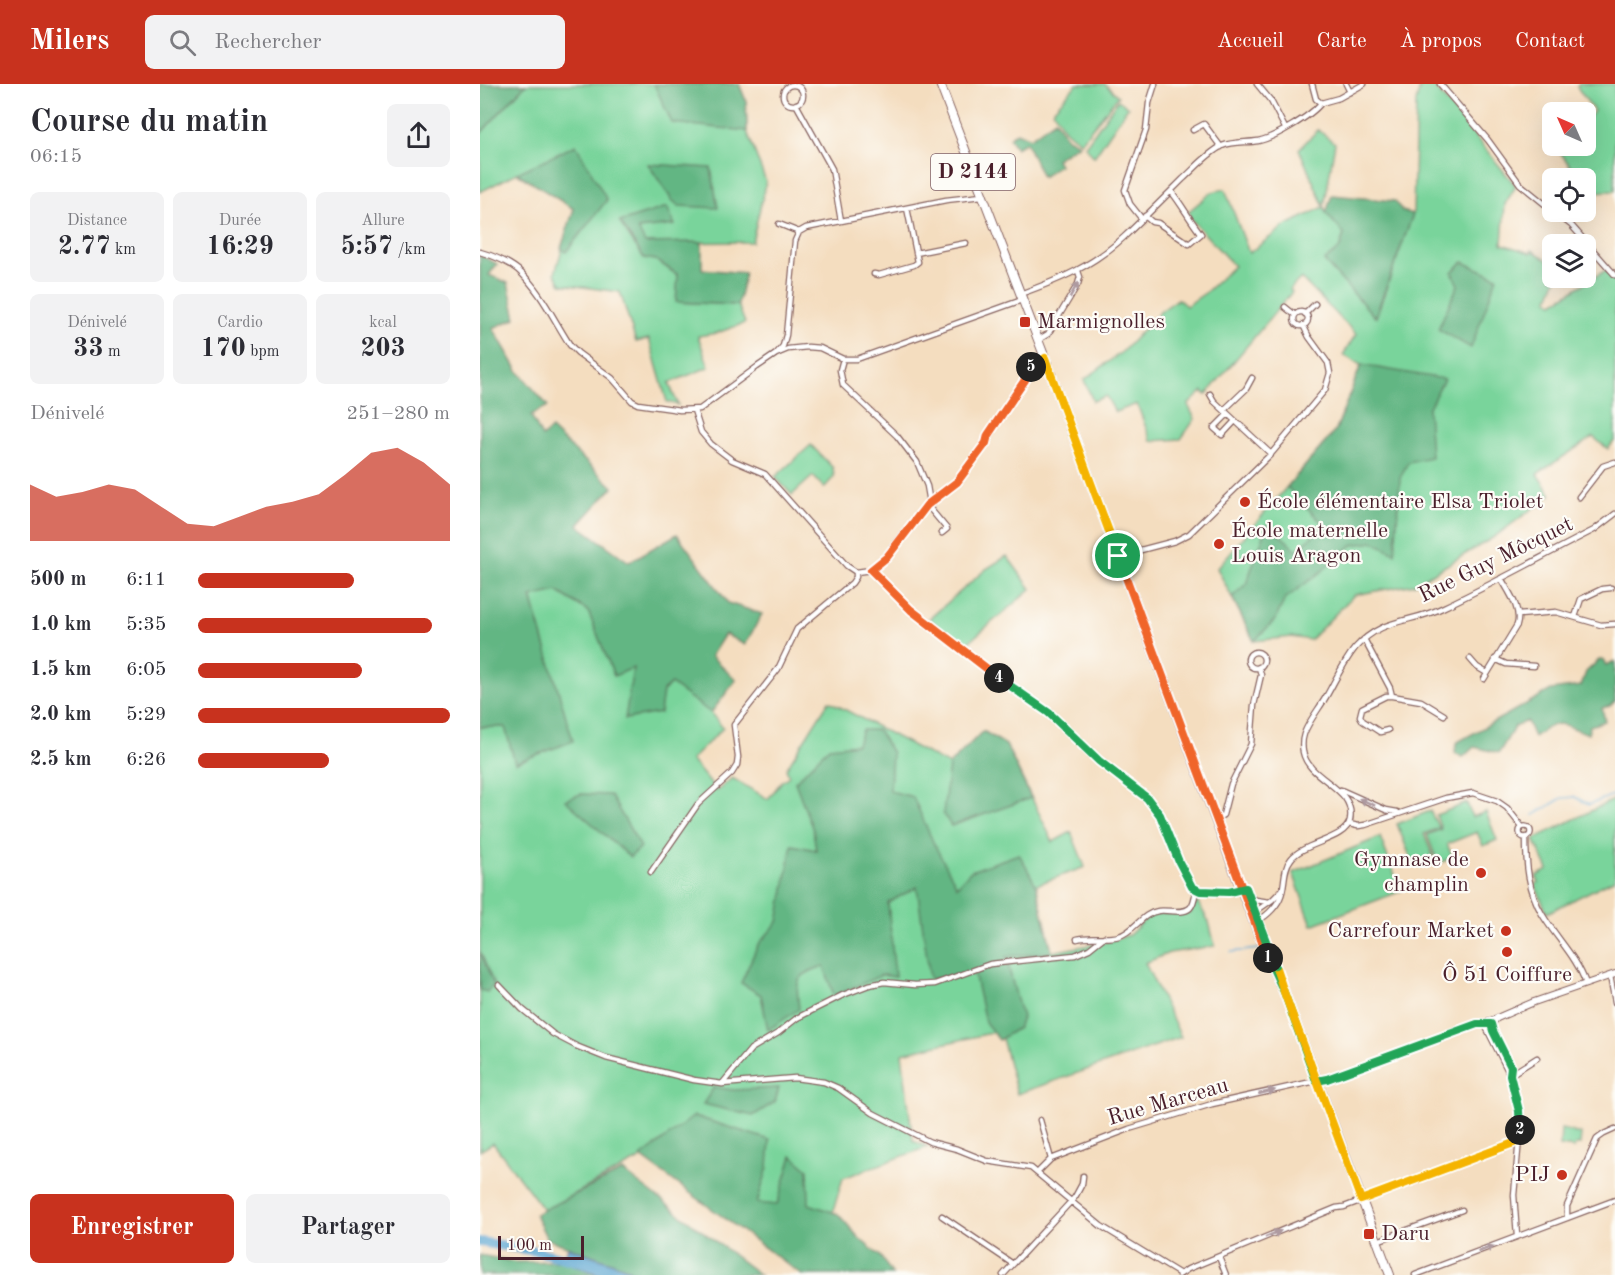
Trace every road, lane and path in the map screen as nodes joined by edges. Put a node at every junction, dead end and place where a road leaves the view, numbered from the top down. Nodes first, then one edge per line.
1 (940, 84) edge
2 (1155, 84) edge
3 (1257, 84) edge
4 (1312, 84) edge
5 (1346, 84) edge
6 (1364, 84) edge
7 (1440, 84) edge
8 (1350, 92) junction
9 (1321, 103) junction
10 (796, 104) junction
11 (1285, 128) junction
12 (1193, 130) dead end
13 (1221, 147) junction
14 (1171, 191) junction
15 (982, 196) junction
16 (1542, 203) edge
17 (907, 208) junction
18 (1144, 217) junction
19 (841, 221) junction
20 (1566, 222) edge
21 (779, 224) dead end
22 (799, 232) junction
23 (966, 243) dead end
24 (480, 252) edge
25 (916, 253) junction
26 (1078, 271) junction
27 (874, 274) dead end
28 (1615, 274) edge
29 (1021, 297) junction
30 (1316, 304) dead end
31 (1285, 307) dead end
32 (1305, 314) junction
33 (1295, 315) junction
34 (1303, 325) junction
35 (1038, 340) junction
36 (776, 354) junction
37 (1045, 358) junction
38 (843, 359) junction
39 (1252, 378) dead end
40 (1210, 394) dead end
41 (694, 410) junction
42 (1226, 412) junction
43 (1235, 421) junction
44 (1271, 454) junction
45 (1615, 462) edge
46 (1579, 497) dead end
47 (929, 504) junction
48 (1615, 514) edge
49 (942, 533) dead end
50 (1118, 556) junction
51 (871, 570) junction
52 (856, 572) junction
53 (1501, 578) junction
54 (1611, 588) dead end
55 (1519, 615) junction
56 (1575, 617) junction
57 (1615, 624) edge
58 (1364, 639) junction
59 (1470, 659) dead end
60 (1495, 659) junction
61 (1534, 666) dead end
62 (1259, 667) dead end
63 (1487, 673) junction
64 (1484, 679) dead end
65 (1392, 696) junction
66 (1444, 715) dead end
67 (1388, 730) dead end
68 (1336, 788) junction
69 (1399, 813) junction
70 (1217, 818) junction
71 (1349, 824) junction
72 (651, 872) dead end
73 (1196, 890) junction
74 (1282, 890) junction
75 (1246, 891) junction
76 (1269, 902) junction
77 (1255, 917) junction
78 (1104, 937) junction
79 (1077, 939) dead end
80 (1612, 975) edge
81 (499, 984) dead end
82 (1586, 984) junction
83 (1615, 1002) edge
84 (1489, 1024) junction
85 (1537, 1058) dead end
86 (1510, 1075) junction
87 (1316, 1081) junction
88 (722, 1084) junction
89 (1040, 1119) dead end
90 (1615, 1129) edge
91 (1519, 1141) junction
92 (1051, 1159) junction
93 (1037, 1173) junction
94 (1083, 1176) dead end
95 (1361, 1200) junction
96 (1615, 1200) edge
97 (1071, 1201) junction
98 (1461, 1210) dead end
99 (942, 1216) dead end
100 (1568, 1218) junction
101 (1517, 1236) junction
102 (1377, 1241) junction
103 (1219, 1257) junction
104 (1013, 1264) junction
105 (1180, 1274) edge
106 (1003, 1275) edge
107 (1226, 1275) edge
108 (1390, 1275) edge
109 (1415, 1275) edge

1 - 15 main road, D 2144
2 - 18 street
3 - 11 street
4 - 9 street
5 - 8 street
6 - 8 street
7 - 16 street
8 - 9 street
9 - 11 street
10 - 10 street
10 - 19 street
11 - 13 street
12 - 13 street
13 - 14 street
14 - 18 street
14 - 18 street
15 - 17 street
15 - 29 main road, D 2144
17 - 19 street
17 - 25 street
18 - 26 street
19 - 22 street
20 - 28 street
21 - 22 street
22 - 36 street
23 - 25 street
24 - 41 street
25 - 27 street
26 - 29 street
35 -> 26 street
29 - 35 main road, D 2144
29 - 38 street
30 - 32 street
31 - 33 street
32 - 33 street
32 - 34 street
33 - 34 street
34 - 44 street
35 - 37 main road, D 2144
36 - 38 street
36 - 41 street
37 - 47 street
37 - 50 main road, D 2144
38 - 47 street
39 - 42 street
40 - 42 street
41 - 52 street
42 - 43 street
42 - 43 street
43 - 44 street
44 - 50 street
45 - 46 street
47 - 49 street
47 - 51 street
48 - 53 street, Rue Guy Môcquet
50 - 70 main road, D 2144
51 - 52 street
51 - 73 street
52 - 72 street
53 - 55 street
53 - 58 street, Rue Guy Môcquet
54 - 56 street
55 - 56 street
55 - 60 street
56 - 57 street
58 - 65 street
58 - 68 street, Rue Guy Môcquet
59 - 63 street
60 - 61 street
60 - 63 street
62 - 70 street
63 - 64 street
65 - 66 street
65 - 67 street
69 -> 68 street
68 - 71 street, Rue Guy Môcquet
69 - 71 street
69 - 82 street
70 - 75 main road, D 2144
71 - 74 street
73 - 75 street
73 - 78 street
74 - 76 street
74 - 77 street
75 - 76 street
75 - 77 main road, D 2144
76 - 77 street
77 - 87 main road, D 2144
78 - 79 street
78 - 88 street
80 - 82 street
80 - 83 street
81 - 88 street
82 - 84 street
84 - 86 street
84 - 87 street
85 - 86 street
86 - 91 street
92 -> 87 street, Rue Marceau
87 - 95 main road, D 2144
88 - 93 street
89 - 92 street
90 - 100 street
91 - 95 street
91 - 101 street
92 - 93 street, Rue Marceau
93 - 97 street
94 - 97 street
95 - 102 main road, D 2144
103 -> 95 street
96 - 100 street
97 - 104 street
97 - 105 street
98 - 102 street
99 - 104 street
100 - 101 street
109 -> 101 street
102 - 108 main road, D 2144
103 - 105 street
103 - 107 street
104 - 106 street

